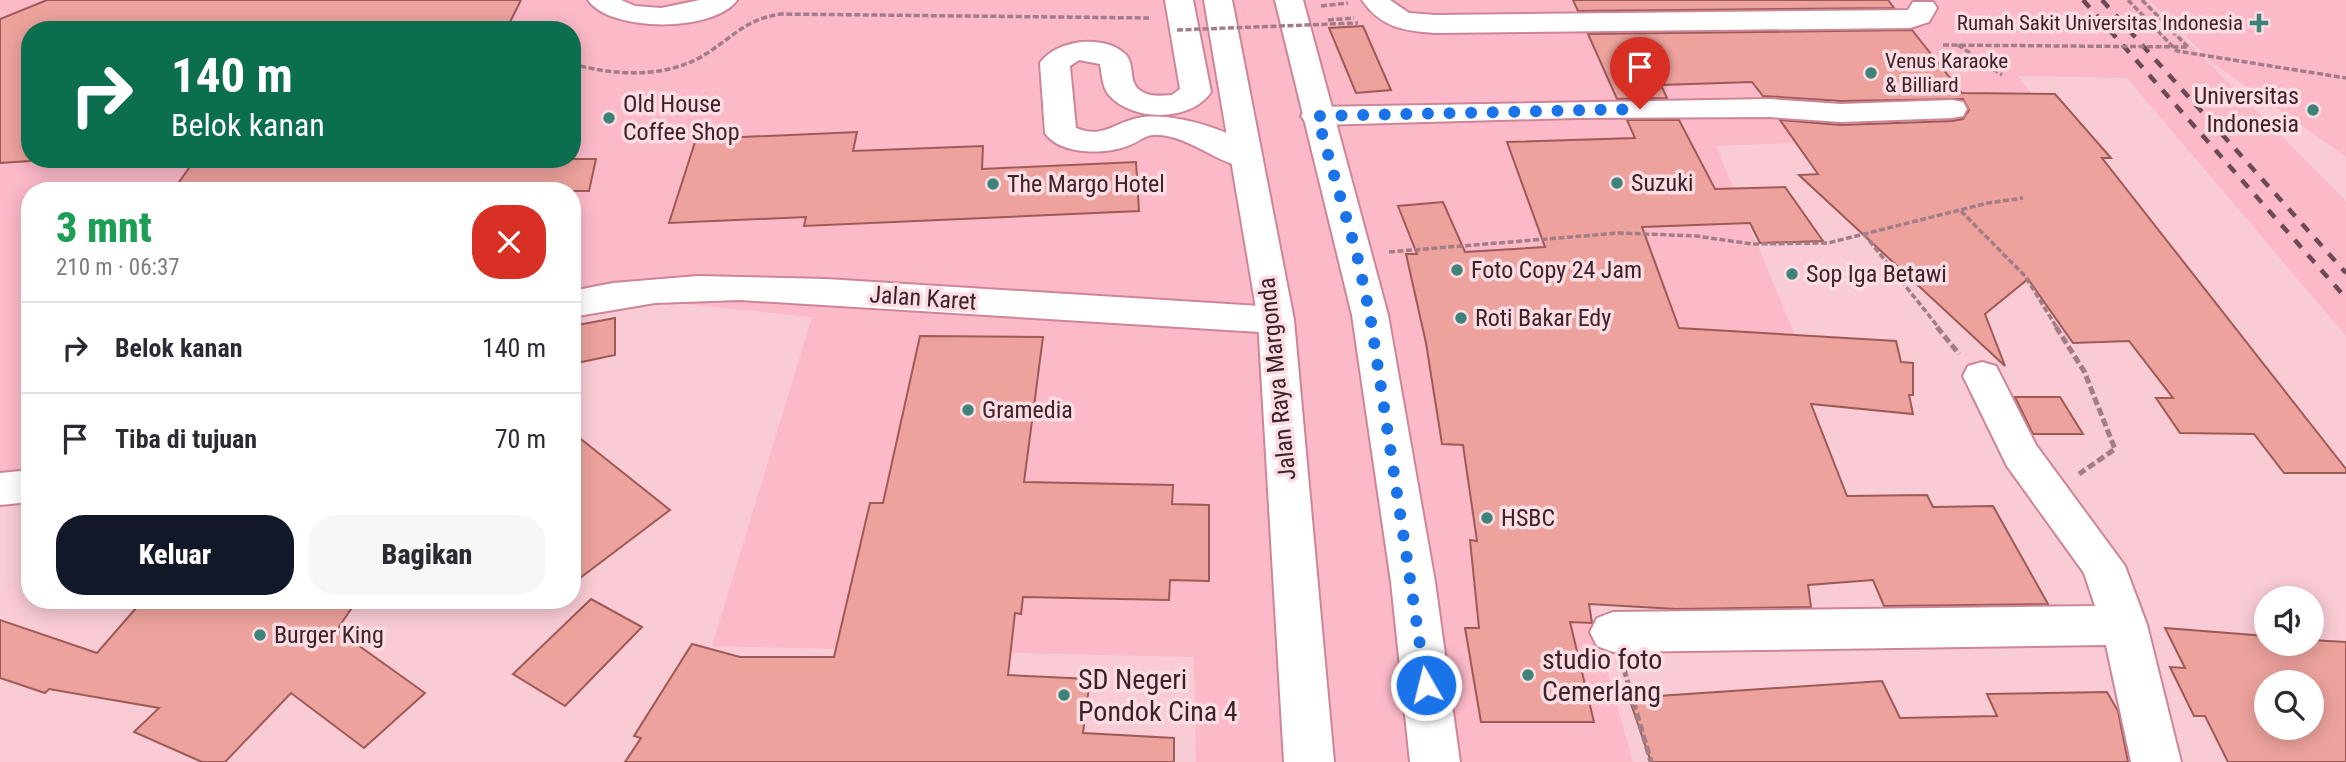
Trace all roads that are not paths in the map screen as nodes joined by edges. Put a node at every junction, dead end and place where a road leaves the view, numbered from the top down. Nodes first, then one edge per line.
1 (602, 0) edge
2 (723, 0) edge
3 (1289, 0) edge
4 (1376, 0) edge
5 (1219, 4) edge
6 (1923, 8) dead end
7 (1179, 13) edge
8 (1952, 109) dead end
9 (1317, 116) junction
10 (1247, 159) junction
11 (581, 302) edge
12 (1276, 320) junction
13 (1982, 376) road end
14 (2124, 625) junction
15 (1613, 632) road end
16 (1309, 762) edge
17 (1435, 762) edge
18 (2156, 762) edge

1 - 2 main road
3 - 9 main road
4 - 6 main road
5 - 7 main road
5 - 10 main road, Jalan Raya Margonda
7 - 10 main road
8 - 9 main road
9 - 17 main road
10 - 12 main road, Jalan Raya Margonda
11 - 12 main road, Jalan Karet
12 - 16 main road, Jalan Raya Margonda
13 - 14 main road
14 - 15 main road
14 - 18 main road

